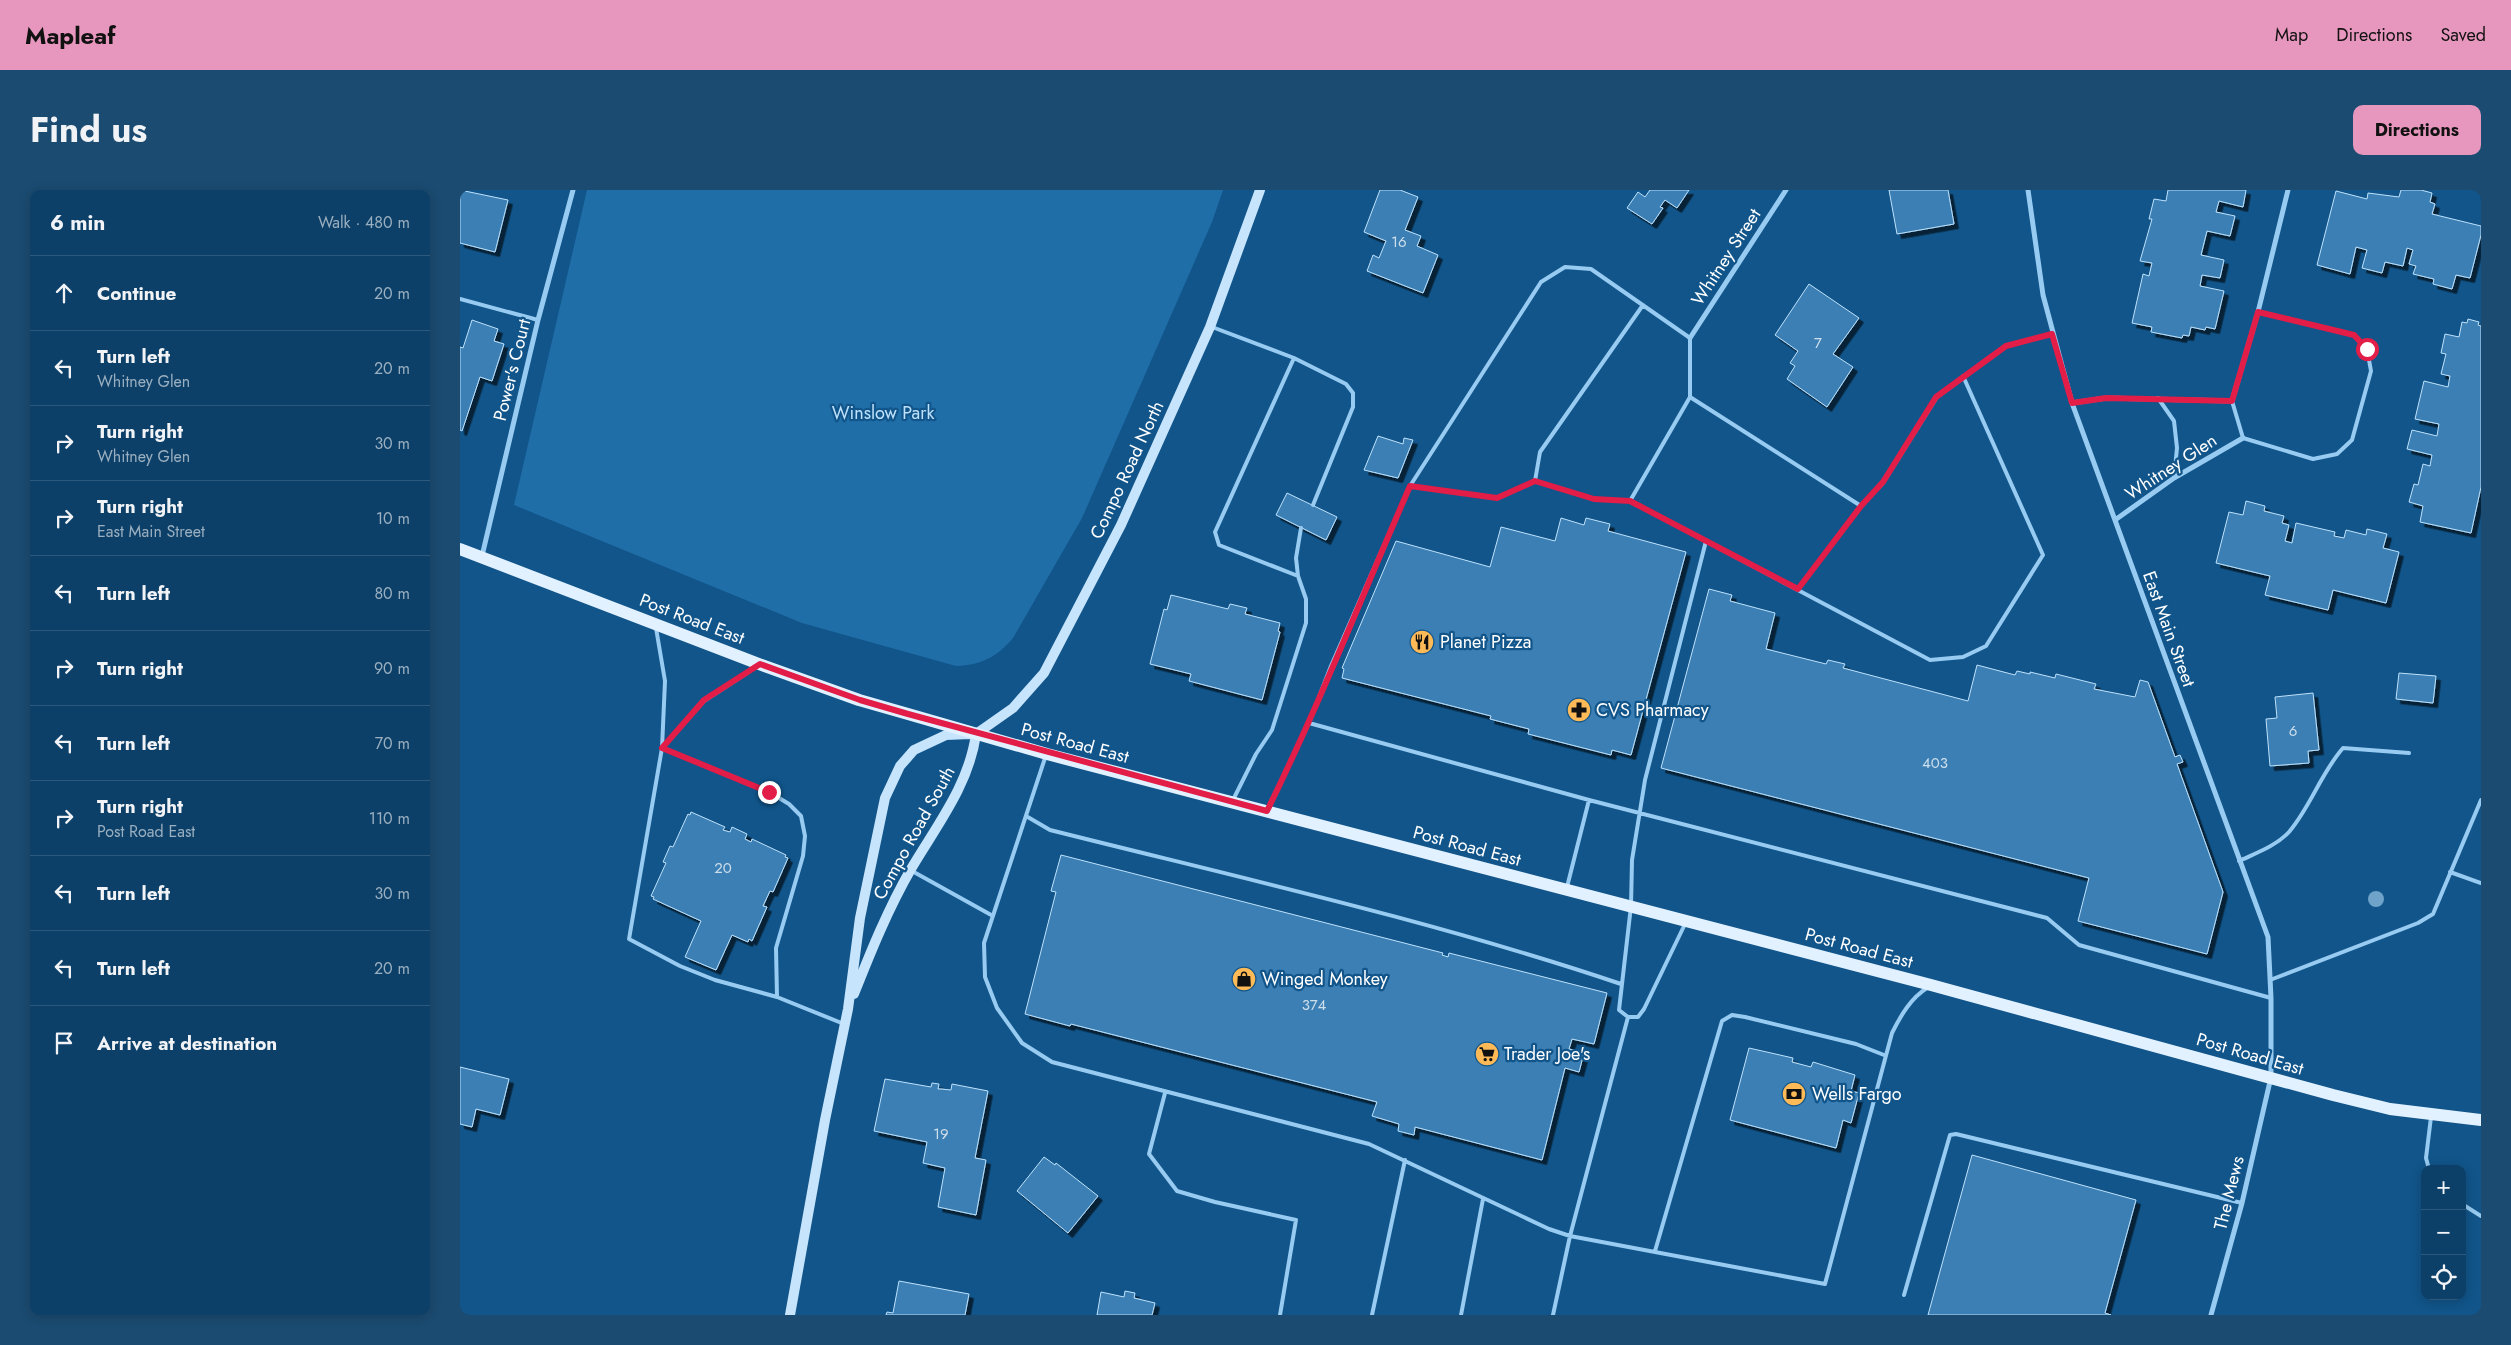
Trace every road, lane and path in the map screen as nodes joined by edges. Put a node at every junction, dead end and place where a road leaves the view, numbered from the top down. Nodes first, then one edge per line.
1 (573, 190) edge
2 (1260, 190) edge
3 (1786, 190) edge
4 (2028, 190) edge
5 (2288, 190) edge
6 (460, 300) edge
7 (1643, 305) junction
8 (2258, 312) junction
9 (538, 320) junction
10 (1210, 327) junction
11 (2052, 334) junction
12 (1690, 338) junction
13 (1294, 358) junction
14 (1963, 376) junction
15 (1690, 397) junction
16 (2158, 398) junction
17 (2232, 401) junction
18 (2072, 403) junction
19 (2243, 438) junction
20 (2174, 478) junction
21 (1535, 481) junction
22 (1410, 486) junction
23 (1630, 501) junction
24 (1312, 505) dead end
25 (1861, 506) junction
26 (2115, 520) junction
27 (1301, 528) dead end
28 (1706, 541) junction
29 (460, 549) edge
30 (482, 558) junction
31 (1298, 576) junction
32 (1798, 589) junction
33 (655, 623) junction
34 (760, 664) junction
35 (1309, 723) junction
36 (976, 734) junction
37 (662, 748) junction
38 (2409, 752) dead end
39 (1046, 754) junction
40 (1589, 800) junction
41 (2481, 800) edge
42 (1232, 802) junction
43 (1267, 811) junction
44 (1640, 812) junction
45 (1026, 816) junction
46 (2239, 861) junction
47 (910, 870) junction
48 (2450, 872) junction
49 (2481, 883) edge
50 (1567, 890) junction
51 (1631, 906) junction
52 (993, 916) junction
53 (1687, 921) junction
54 (2270, 980) junction
55 (1621, 984) junction
56 (1931, 985) junction
57 (777, 997) junction
58 (2271, 998) junction
59 (848, 1009) junction
60 (1628, 1017) junction
61 (844, 1024) junction
62 (1884, 1055) junction
63 (2271, 1077) junction
64 (1165, 1093) junction
65 (2431, 1115) junction
66 (2481, 1120) edge
67 (1405, 1160) junction
68 (2428, 1165) edge
69 (1483, 1199) junction
70 (2242, 1203) junction
71 (2466, 1207) edge
72 (2481, 1216) edge
73 (1570, 1236) junction
74 (1655, 1251) junction
75 (1904, 1295) dead end
76 (790, 1315) edge
77 (1280, 1315) edge
78 (1372, 1315) edge
79 (1461, 1315) edge
80 (1553, 1315) edge
81 (2211, 1315) edge

1 - 9 street, Power's Court
2 - 10 main road, Compo Road North
3 - 12 street, Whitney Street
4 - 11 street, East Main Street
5 - 8 street
6 - 9 lane
7 - 12 lane
7 - 21 lane
7 - 22 lane
8 - 17 street
8 - 19 lane
9 - 30 street, Power's Court
10 - 13 lane
10 - 36 main road, Compo Road North
11 - 14 lane
11 - 18 street, East Main Street
12 - 15 lane
13 - 24 lane
13 - 31 lane
14 - 25 lane
14 - 32 lane
15 - 23 lane
15 - 25 lane
16 - 17 street
16 - 18 street
16 - 20 lane
17 - 19 lane
18 - 26 street, East Main Street
19 - 20 street, Whitney Glen
20 - 26 street, Whitney Glen
21 - 22 lane
21 - 23 lane
22 - 35 lane
23 - 28 lane
25 - 32 lane
26 - 46 street, East Main Street
27 - 31 lane
28 - 32 lane
28 - 44 lane
29 - 30 main road, Post Road East
30 - 33 main road, Post Road East
31 - 42 lane
33 - 34 main road, Post Road East
33 - 37 lane
34 - 36 main road, Post Road East
34 - 37 lane
35 - 40 lane
35 - 43 lane
36 - 39 main road, Post Road East
36 - 47 main road, Compo Road South
36 - 59 main road, Compo Road South
37 - 57 lane
37 - 57 lane
38 - 46 lane
39 - 42 main road, Post Road East
39 - 45 lane
40 - 44 lane
40 - 50 lane
41 - 48 lane
42 - 43 main road, Post Road East
43 - 50 main road, Post Road East
44 - 51 lane
44 - 58 lane
45 - 52 lane
45 - 55 lane
46 - 54 street, East Main Street
47 - 52 lane
47 - 59 main road, Compo Road South
48 - 49 lane
48 - 54 lane
50 - 51 main road, Post Road East
51 - 53 main road, Post Road East
51 - 55 lane
52 - 64 lane
53 - 56 main road, Post Road East
53 - 60 lane
54 - 58 street, East Main Street
55 - 60 lane
56 - 62 lane
56 - 63 main road, Post Road East
57 - 61 lane
58 - 63 street, East Main Street
59 - 61 main road, Compo Road South
60 - 73 lane
61 - 76 main road, Compo Road South
62 - 74 lane
62 - 74 lane
63 - 65 main road, Post Road East
63 - 70 street, The Mews
64 - 67 lane
64 - 77 lane
65 - 66 main road, Post Road East
65 - 68 lane
67 - 69 lane
67 - 78 lane
69 - 73 lane
69 - 79 lane
70 - 75 lane
70 - 81 street, The Mews
71 - 72 lane
73 - 74 lane
73 - 80 lane

